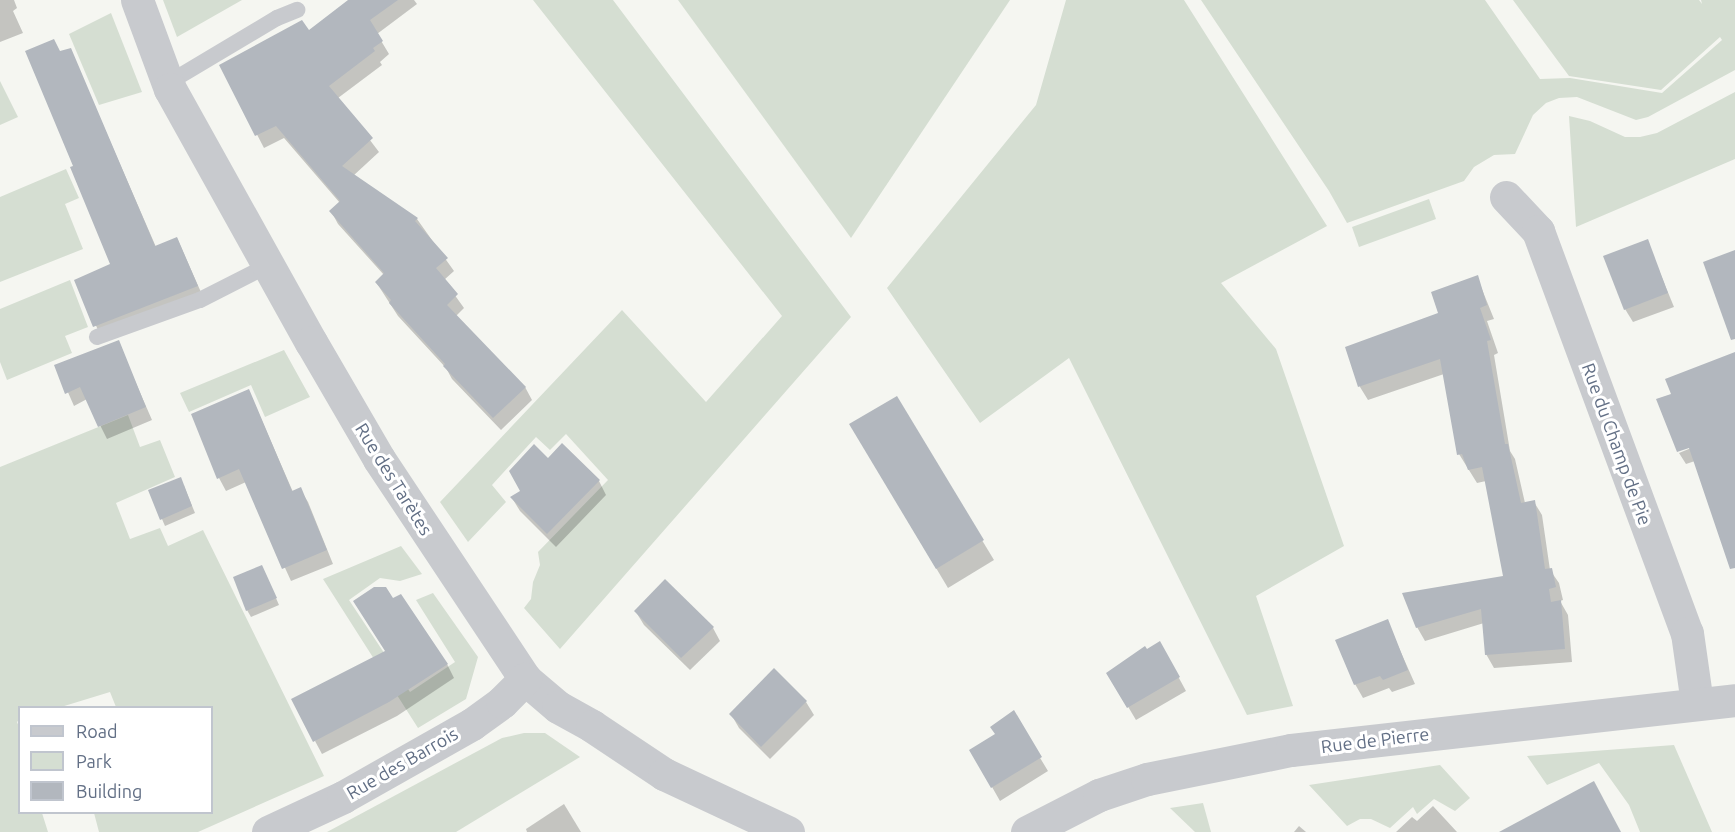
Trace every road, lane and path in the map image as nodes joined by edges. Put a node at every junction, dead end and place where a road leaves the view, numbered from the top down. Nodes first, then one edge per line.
1 (137, 0) edge
2 (297, 10) dead end
3 (168, 83) junction
4 (1506, 197) dead end
5 (269, 265) junction
6 (97, 337) dead end
7 (525, 679) junction
8 (1735, 700) edge
9 (1697, 704) junction
10 (268, 832) edge
11 (788, 832) edge
12 (1027, 832) edge

1 - 3 street, Rue des Tarètes
2 - 3 lane
3 - 5 street, Rue des Tarètes
4 - 9 street, Rue du Champ de Pie
5 - 6 lane
5 - 7 street, Rue des Tarètes
7 - 10 street, Rue des Barrois
7 - 11 street, Rue des Tarètes
8 - 9 street, Rue de Pierre
9 - 12 street, Rue de Pierre

